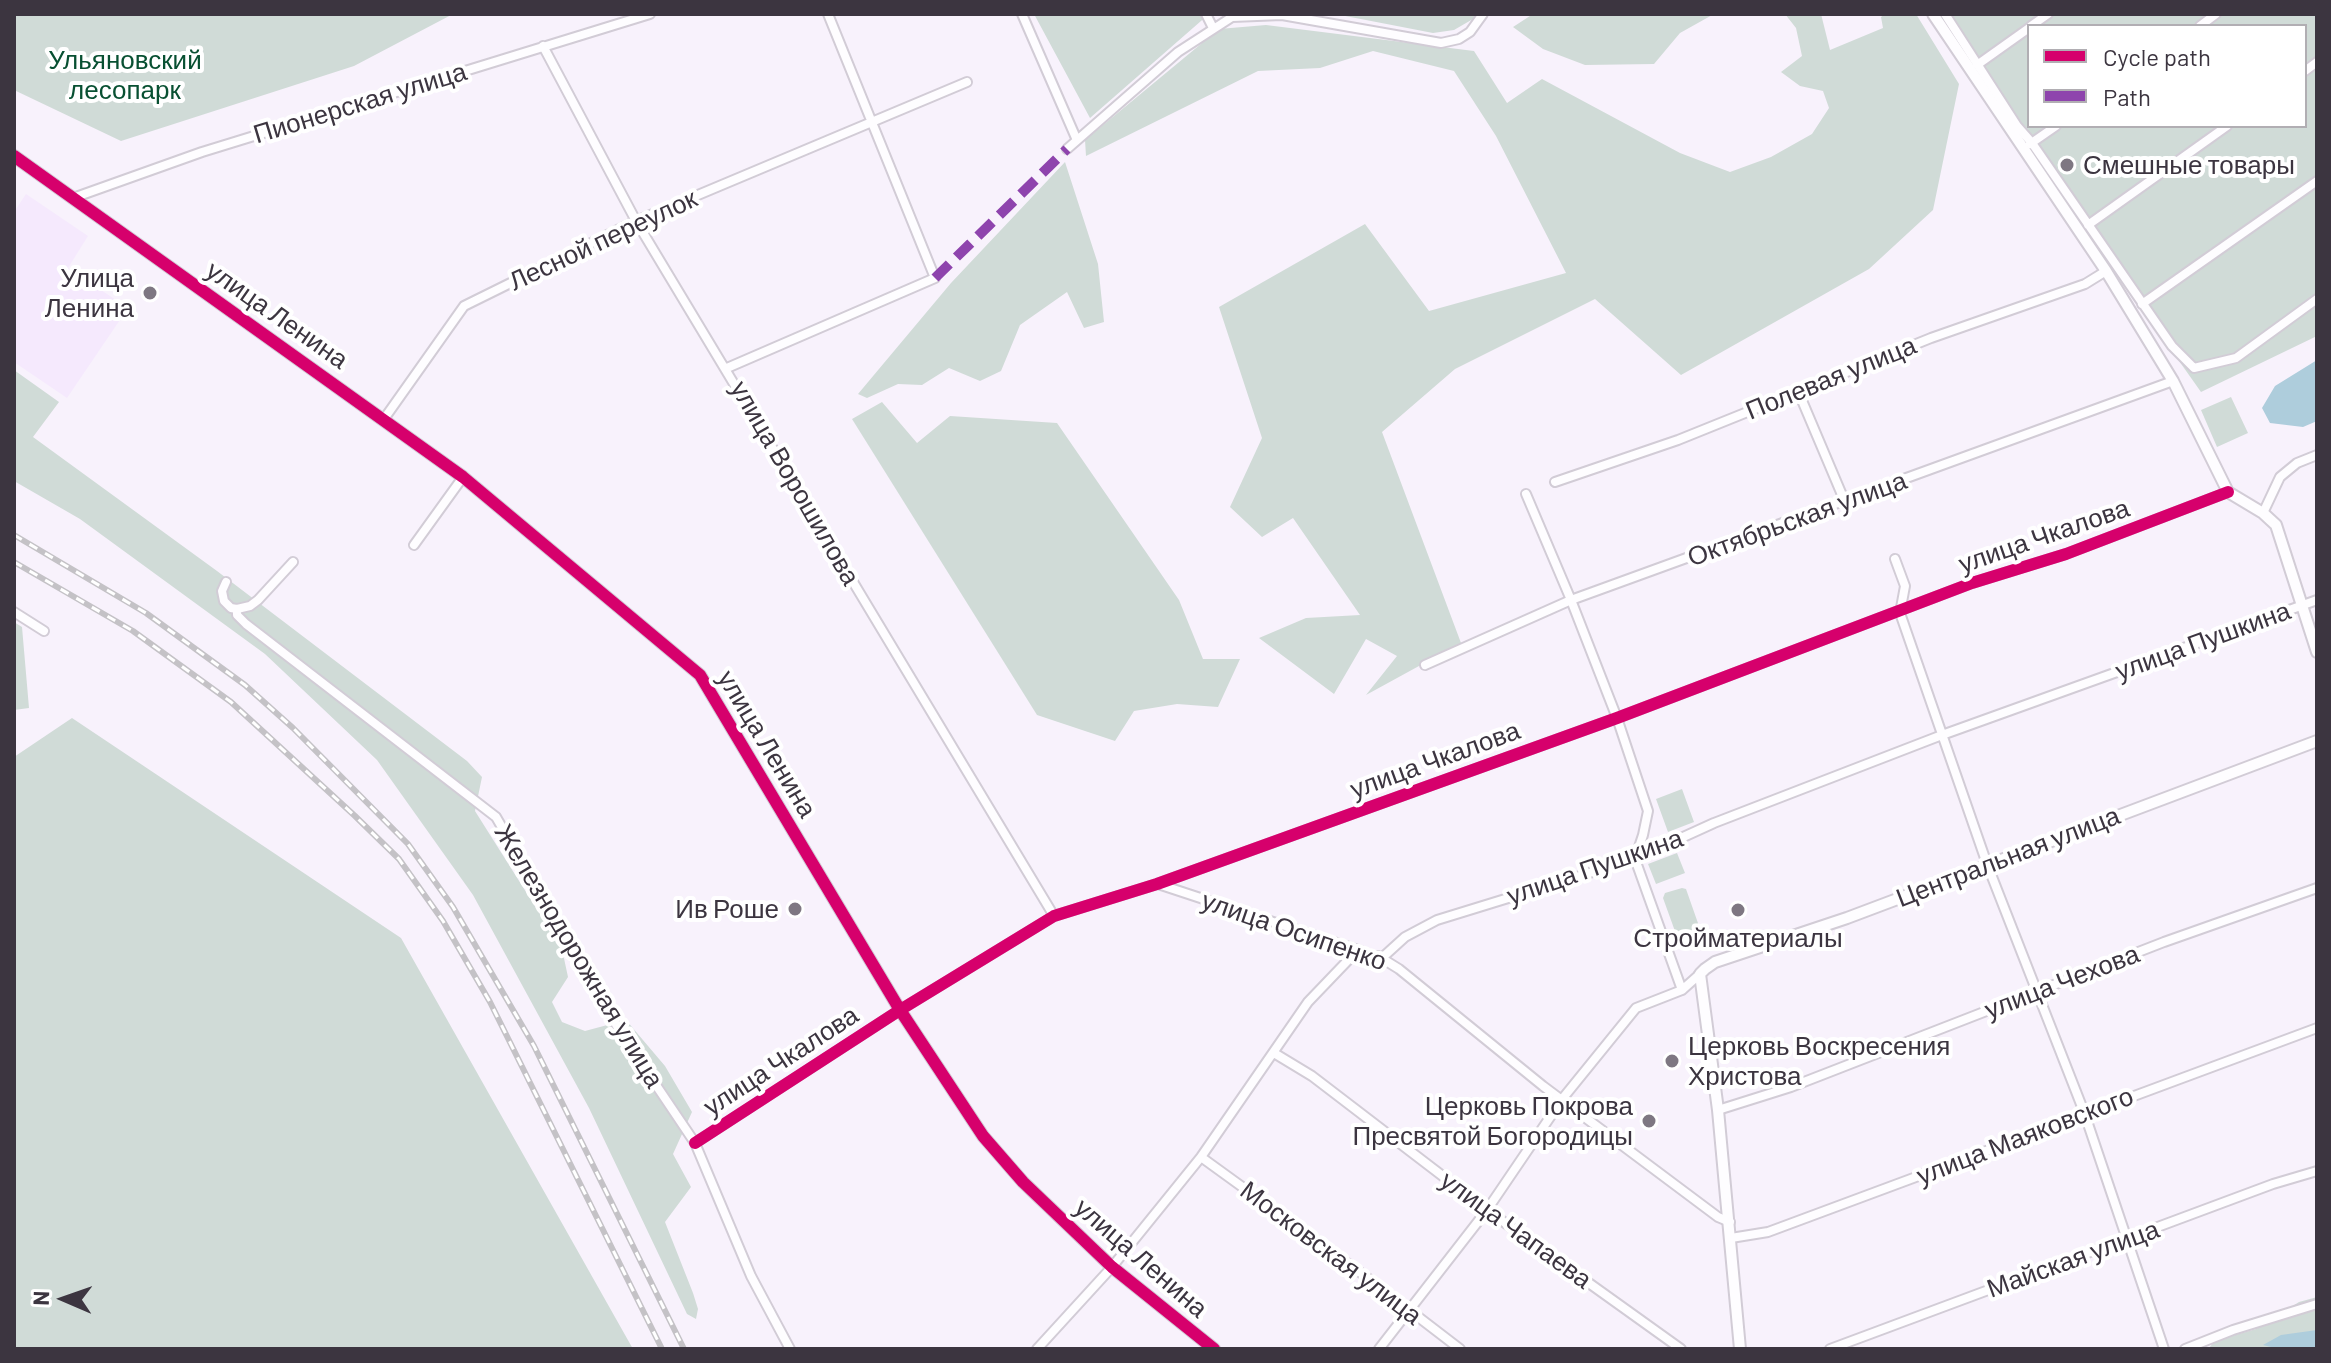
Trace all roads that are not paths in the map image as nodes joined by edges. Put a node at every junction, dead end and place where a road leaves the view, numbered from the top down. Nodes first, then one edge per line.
1 (650, 14) edge
2 (828, 14) edge
3 (1022, 14) edge
4 (1206, 14) edge
5 (1483, 14) edge
6 (1933, 14) edge
7 (1945, 14) edge
8 (1213, 28) junction
9 (2027, 29) edge
10 (543, 46) junction
11 (1977, 65) junction
12 (967, 82) dead end
13 (870, 123) junction
14 (2053, 128) edge
15 (2224, 128) edge
16 (1076, 138) junction
17 (2027, 146) junction
18 (1067, 149) dead end
19 (14, 156) edge
20 (2317, 181) edge
21 (73, 198) junction
22 (636, 221) junction
23 (2088, 225) junction
24 (2106, 271) junction
25 (2317, 299) edge
26 (2142, 304) junction
27 (727, 368) junction
28 (2173, 381) junction
29 (1798, 391) junction
30 (384, 419) junction
31 (2317, 455) edge
32 (463, 477) junction
33 (1555, 482) dead end
34 (2228, 492) junction
35 (1526, 494) dead end
36 (1845, 502) junction
37 (2263, 513) junction
38 (414, 545) dead end
39 (1895, 559) dead end
40 (293, 562) dead end
41 (226, 582) dead end
42 (1571, 600) junction
43 (2317, 600) edge
44 (2302, 605) junction
45 (237, 609) junction
46 (14, 612) edge
47 (1900, 613) junction
48 (44, 631) dead end
49 (2317, 652) edge
50 (1425, 665) dead end
51 (1617, 718) junction
52 (1942, 735) junction
53 (2317, 741) edge
54 (1635, 859) junction
55 (1987, 864) junction
56 (1157, 884) junction
57 (2317, 888) edge
58 (1054, 916) junction
59 (1383, 957) junction
60 (1700, 974) junction
61 (1682, 990) junction
62 (2038, 991) junction
63 (900, 1010) junction
64 (2317, 1028) edge
65 (1274, 1053) junction
66 (1563, 1098) junction
67 (1718, 1110) junction
68 (2084, 1112) junction
69 (695, 1143) junction
70 (1201, 1157) junction
71 (2317, 1171) edge
72 (1487, 1210) junction
73 (1730, 1222) junction
74 (1731, 1238) junction
75 (2127, 1239) junction
76 (1112, 1267) junction
77 (2317, 1304) edge
78 (1409, 1311) junction
79 (790, 1349) edge
80 (1037, 1349) edge
81 (1214, 1349) edge
82 (1379, 1349) edge
83 (1460, 1349) edge
84 (1681, 1349) edge
85 (1740, 1349) edge
86 (1830, 1349) edge
87 (2164, 1349) edge
88 (2185, 1349) edge

1 - 10 street, Пионерская улица
2 - 13 street
3 - 16 street
4 - 8 street
5 - 8 street
6 - 17 street
7 - 11 street
8 - 16 street
9 - 11 street
10 - 21 street, Пионерская улица
10 - 22 street, улица Ворошилова
11 - 17 street
12 - 13 street, Лесной переулок
13 - 22 street, Лесной переулок
13 - 27 street
14 - 17 street
15 - 23 street
16 - 18 street
17 - 23 street
17 - 24 street
19 - 21 street, улица Ленина
20 - 26 street
21 - 30 street, улица Ленина
22 - 27 street, улица Ворошилова
22 - 30 street, Лесной переулок
23 - 26 street
24 - 28 street
24 - 29 street, Полевая улица
25 - 26 street
27 - 58 street, улица Ворошилова
28 - 34 street
28 - 36 street, Октябрьская улица
29 - 33 street, Полевая улица
29 - 36 street
30 - 32 street, улица Ленина
31 - 37 street
32 - 38 street
32 - 63 street, улица Ленина
34 - 37 street
34 - 47 street, улица Чкалова
35 - 42 street
36 - 42 street, Октябрьская улица
37 - 44 street
39 - 47 street
40 - 45 street
41 - 45 street
42 - 50 street, Октябрьская улица
42 - 51 street
43 - 44 street, улица Пушкина
44 - 49 street
44 - 52 street, улица Пушкина
45 - 69 street, Железнодорожная улица
46 - 48 street
47 - 51 street, улица Чкалова
47 - 52 street
51 - 54 street
51 - 56 street, улица Чкалова
52 - 54 street, улица Пушкина
52 - 55 street
53 - 55 street, Центральная улица
54 - 59 street, улица Пушкина
54 - 61 street
55 - 60 street, Центральная улица
55 - 62 street
56 - 58 street, улица Чкалова
56 - 59 street, улица Осипенко
57 - 62 street, улица Чехова
58 - 63 street, улица Чкалова
59 - 65 street
59 - 66 street, улица Осипенко
60 - 61 street, Центральная улица
60 - 67 street
61 - 66 street, Центральная улица
62 - 67 street, улица Чехова
62 - 68 street
63 - 69 street, улица Чкалова
63 - 76 street, улица Ленина
64 - 68 street, улица Маяковского
65 - 70 street
65 - 72 street, улица Чапаева
66 - 72 street, Центральная улица
66 - 73 street, улица Осипенко
67 - 73 street
68 - 74 street, улица Маяковского
68 - 75 street
69 - 79 street, Железнодорожная улица
70 - 76 street
70 - 78 street, Московская улица
71 - 75 street, Майская улица
72 - 78 street, Центральная улица
72 - 84 street, улица Чапаева
73 - 74 street
74 - 85 street
75 - 86 street, Майская улица
75 - 87 street
76 - 80 street
76 - 81 street, улица Ленина
77 - 88 street
78 - 82 street, Центральная улица
78 - 83 street, Московская улица

